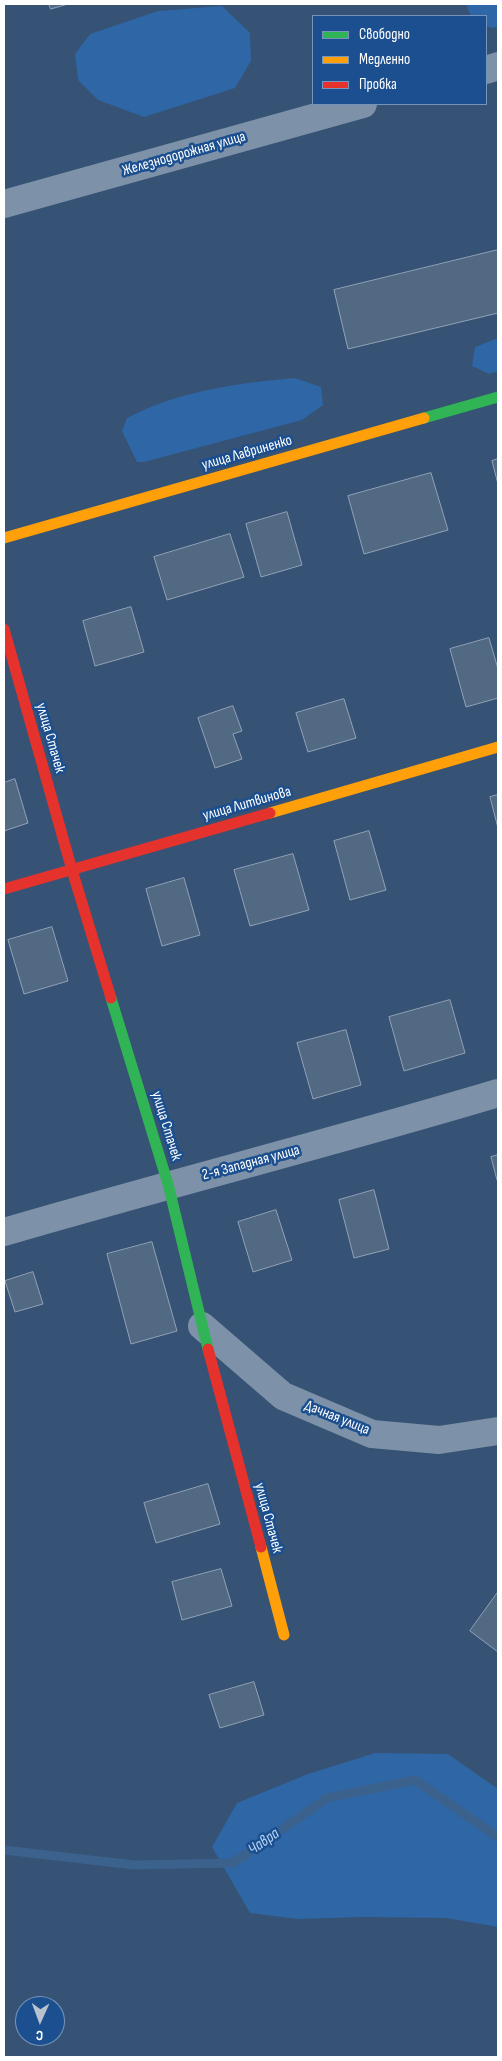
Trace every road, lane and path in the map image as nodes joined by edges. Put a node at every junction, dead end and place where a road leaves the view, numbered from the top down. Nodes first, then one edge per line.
1 (359, 105) edge
2 (4, 204) edge
3 (498, 397) edge
4 (4, 538) edge
5 (4, 630) edge
6 (498, 746) edge
7 (72, 870) junction
8 (4, 889) edge
9 (498, 1094) edge
10 (168, 1184) junction
11 (4, 1232) edge
12 (202, 1326) junction
13 (498, 1432) edge
14 (284, 1635) dead end

1 - 2 street, Железнодорожная улица
3 - 4 street, улица Лавриненко
5 - 7 street, улица Стачек
6 - 7 street, улица Литвинова
7 - 8 street, улица Литвинова
7 - 10 street, улица Стачек
9 - 10 street, 2-я Западная улица
10 - 11 street, 2-я Западная улица
10 - 12 street, улица Стачек
12 - 13 street, Дачная улица
12 - 14 street, улица Стачек

